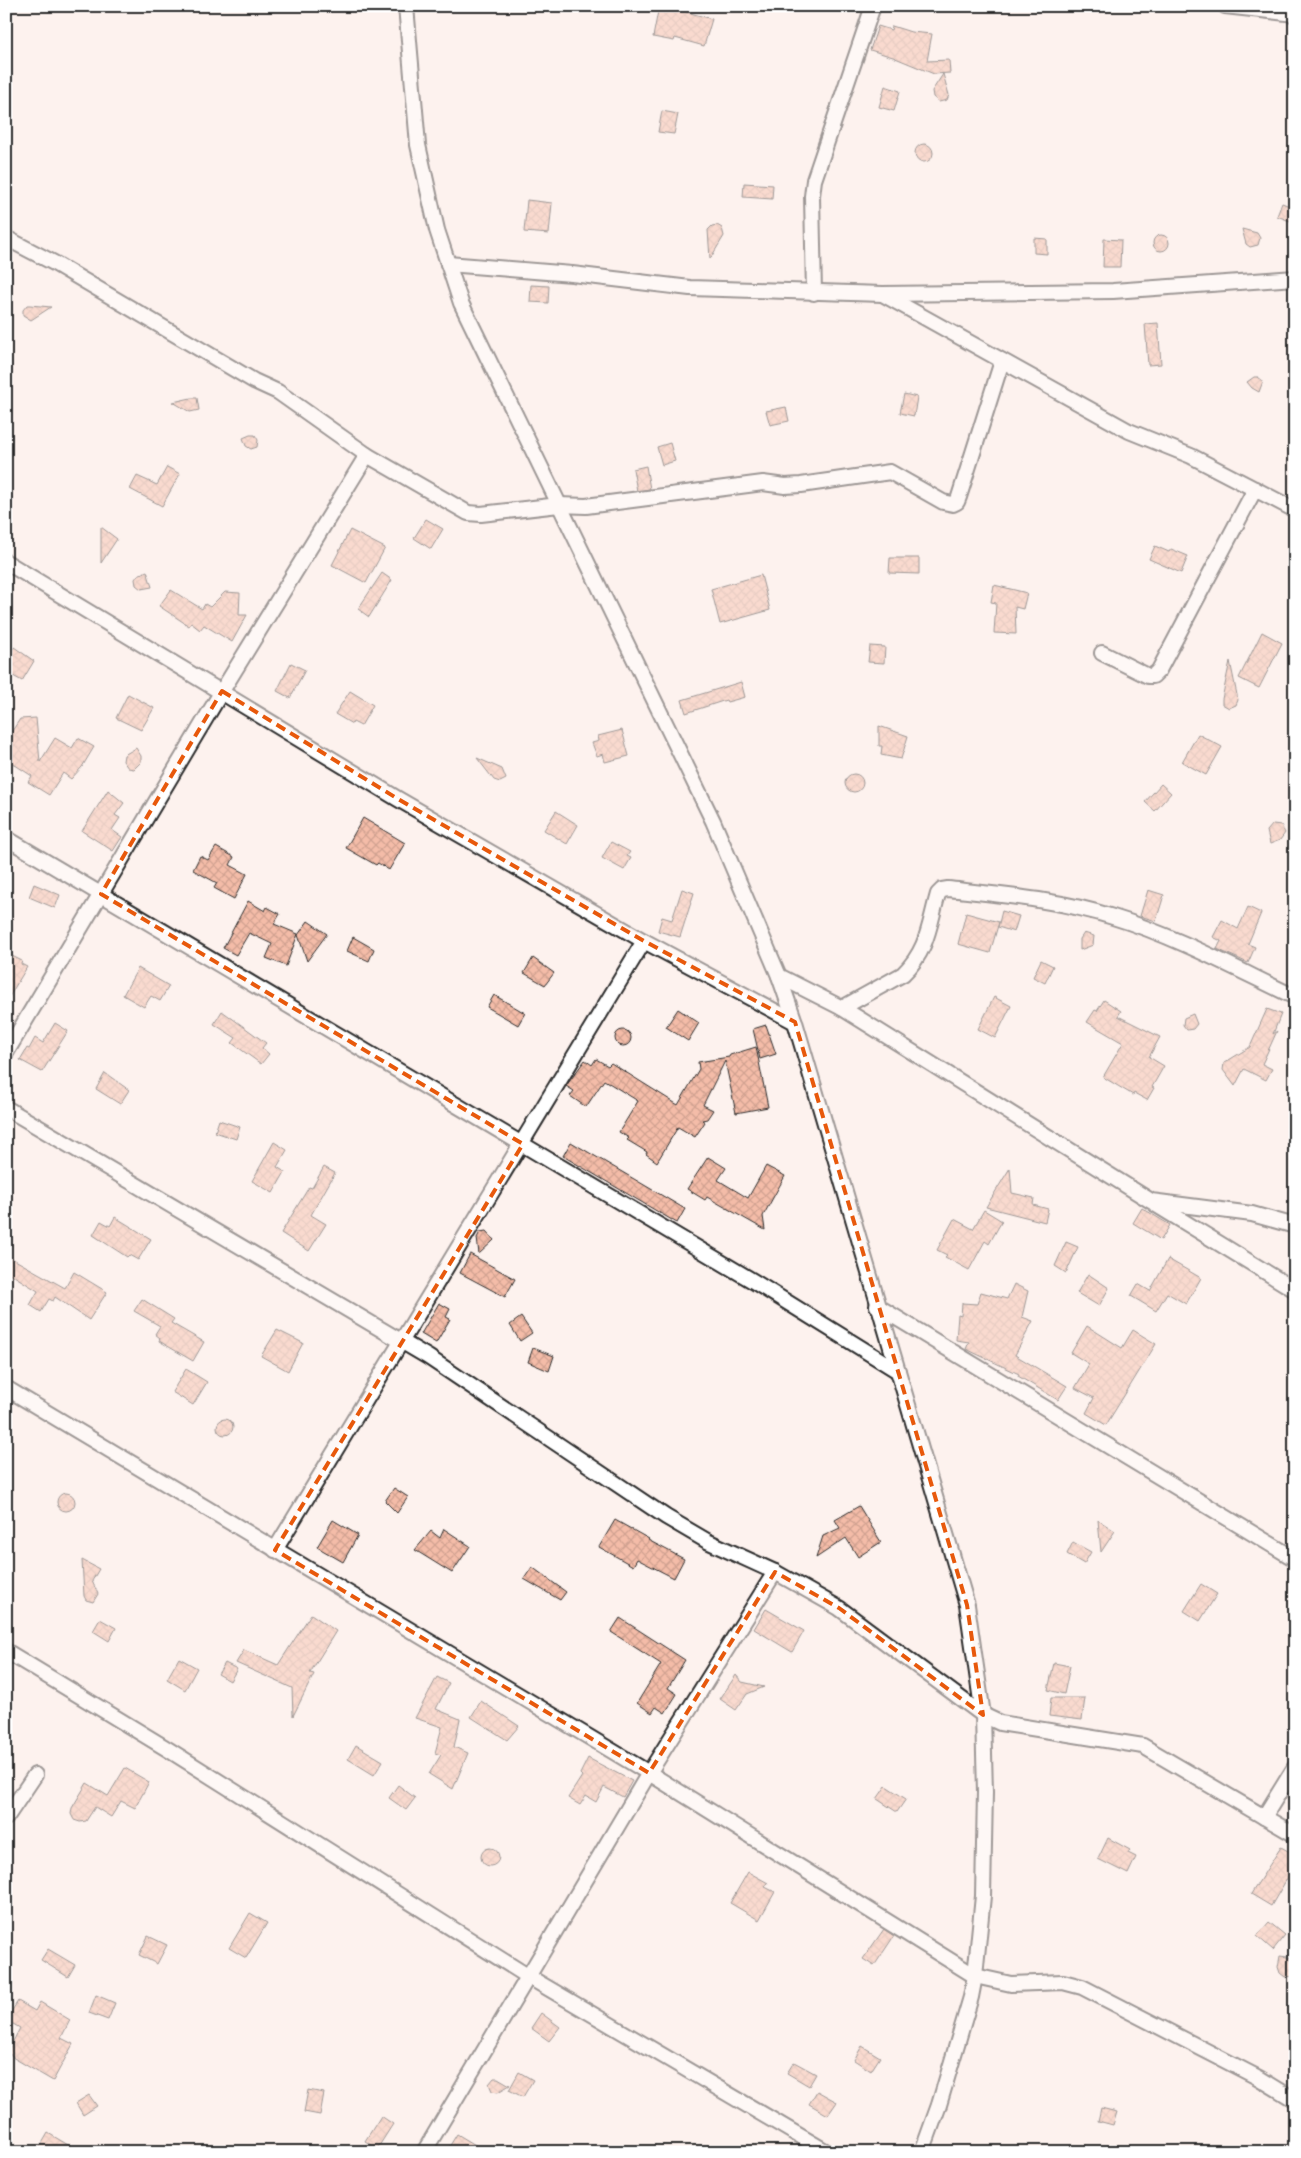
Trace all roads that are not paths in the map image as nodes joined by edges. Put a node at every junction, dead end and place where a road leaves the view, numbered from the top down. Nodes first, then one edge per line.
1 (406, 6) edge
2 (873, 6) edge
3 (1225, 6) edge
4 (1295, 14) edge
5 (6, 238) edge
6 (448, 264) junction
7 (1295, 278) edge
8 (814, 293) junction
9 (883, 294) junction
10 (1002, 361) junction
11 (367, 455) junction
12 (1255, 489) junction
13 (559, 505) junction
14 (1295, 510) edge
15 (6, 562) edge
16 (1102, 653) dead end
17 (222, 691) junction
18 (6, 838) edge
19 (102, 894) junction
20 (644, 941) junction
21 (779, 976) junction
22 (1295, 997) edge
23 (842, 1008) junction
24 (795, 1022) junction
25 (6, 1053) edge
26 (6, 1108) edge
27 (522, 1144) junction
28 (1151, 1201) junction
29 (1295, 1226) edge
30 (1295, 1290) edge
31 (877, 1306) junction
32 (401, 1341) junction
33 (898, 1371) junction
34 (6, 1388) edge
35 (275, 1550) junction
36 (1295, 1559) edge
37 (775, 1572) junction
38 (6, 1651) edge
39 (983, 1715) junction
40 (1295, 1767) edge
41 (649, 1773) junction
42 (35, 1775) dead end
43 (1264, 1817) junction
44 (6, 1818) edge
45 (1295, 1835) edge
46 (975, 1976) junction
47 (530, 1977) junction
48 (1295, 2100) edge
49 (424, 2152) edge
50 (827, 2152) edge
51 (922, 2152) edge

1 - 6 street
2 - 8 street
3 - 4 street
5 - 11 street
6 - 8 street
6 - 13 street
7 - 9 street
8 - 9 street
9 - 10 street
10 - 12 street
10 - 13 street
11 - 13 street
11 - 17 street
12 - 14 street
12 - 16 street
13 - 21 street
15 - 17 street
17 - 19 street
17 - 20 street
18 - 19 street
19 - 25 street
19 - 27 street
20 - 24 street
20 - 27 street
21 - 23 street
21 - 24 street
22 - 23 street
23 - 28 street
24 - 31 street
26 - 32 street
27 - 32 street
27 - 33 street
28 - 29 street
28 - 30 street
31 - 33 street
31 - 36 street
32 - 35 street
32 - 37 street
33 - 39 street
34 - 35 street
35 - 41 street
37 - 39 street
37 - 41 street
38 - 47 street
39 - 43 street
39 - 46 street
40 - 43 street
41 - 46 street
41 - 47 street
42 - 44 street
43 - 45 street
46 - 48 street
46 - 51 street
47 - 49 street
47 - 50 street

